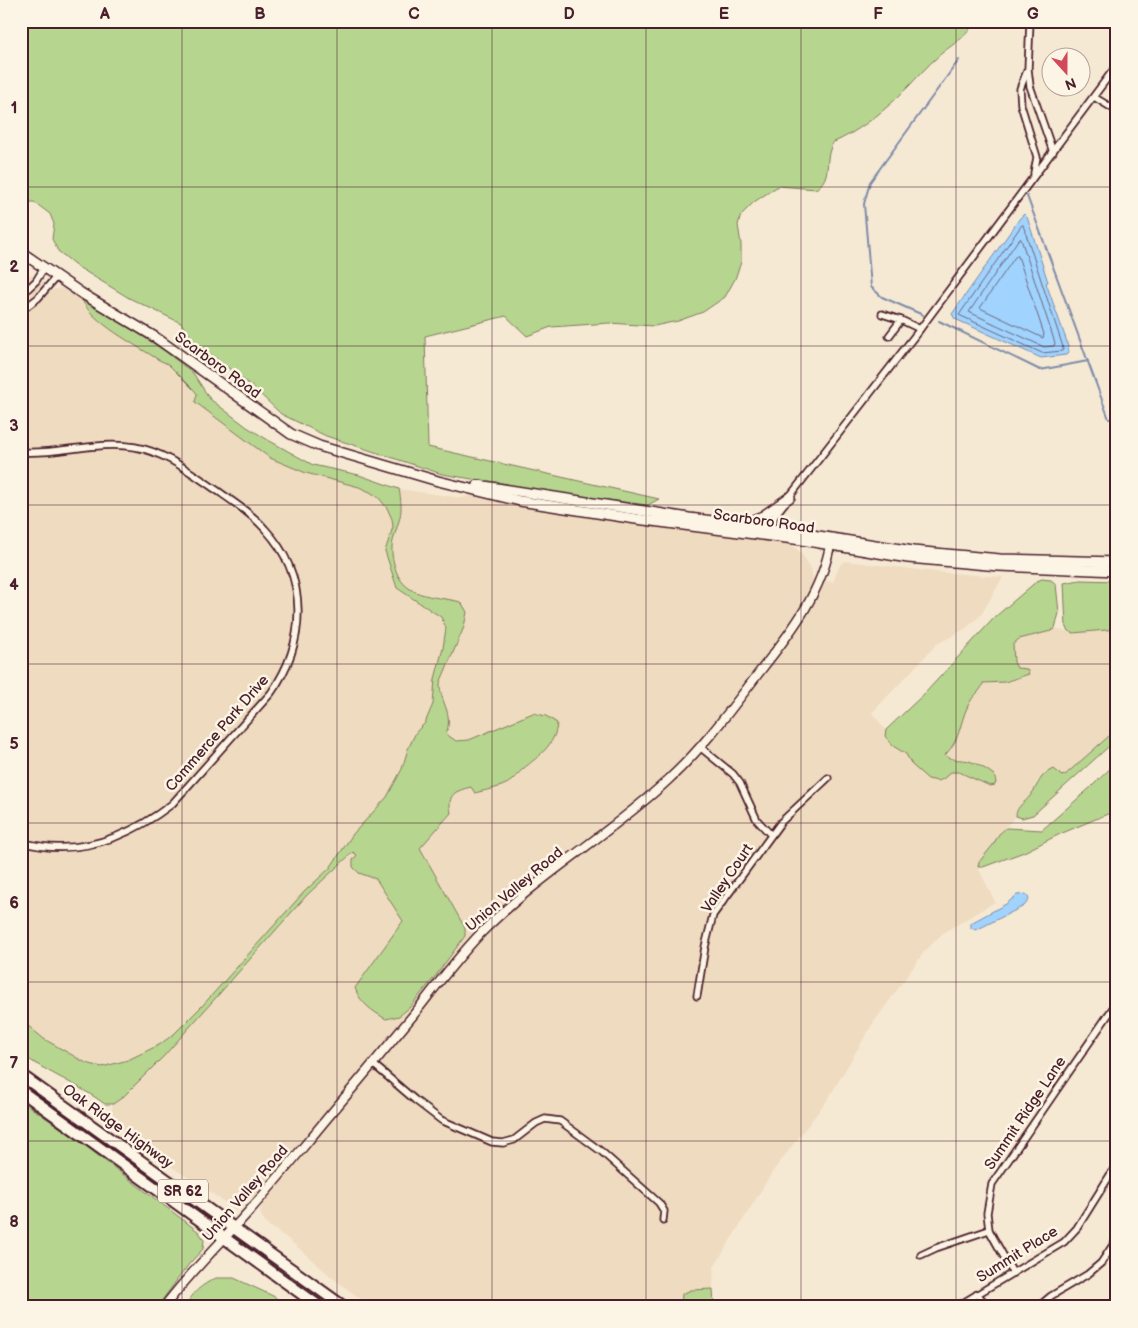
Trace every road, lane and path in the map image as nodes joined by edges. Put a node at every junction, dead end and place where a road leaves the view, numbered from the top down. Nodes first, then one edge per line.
1 (1030, 21) edge
2 (1117, 65) edge
3 (1028, 69) junction
4 (1094, 97) junction
5 (1117, 111) edge
6 (1053, 152) junction
7 (1034, 175) junction
8 (21, 252) edge
9 (44, 268) junction
10 (56, 277) junction
11 (21, 295) edge
12 (21, 311) edge
13 (882, 314) dead end
14 (901, 320) junction
15 (920, 329) junction
16 (888, 336) dead end
17 (21, 452) edge
18 (411, 473) junction
19 (790, 497) junction
20 (741, 524) junction
21 (767, 531) junction
22 (831, 541) junction
23 (1117, 562) edge
24 (1117, 569) edge
25 (700, 747) junction
26 (828, 778) dead end
27 (771, 835) junction
28 (21, 842) edge
29 (697, 996) dead end
30 (1117, 1002) edge
31 (373, 1064) junction
32 (21, 1075) edge
33 (21, 1091) edge
34 (1117, 1164) edge
35 (663, 1220) dead end
36 (234, 1227) junction
37 (989, 1230) junction
38 (225, 1236) junction
39 (1117, 1239) edge
40 (921, 1255) dead end
41 (1012, 1273) junction
42 (978, 1294) junction
43 (164, 1307) edge
44 (320, 1307) edge
45 (344, 1307) edge
46 (956, 1307) edge
47 (989, 1307) edge
48 (1038, 1307) edge

1 - 3 street
2 - 4 street
3 - 6 street
3 - 7 street
4 - 5 street
4 - 6 street
6 - 7 street
7 - 15 street
8 - 9 main road, Scarboro Road
9 - 10 main road, Scarboro Road
9 - 11 street
10 - 12 street
10 - 18 main road, Scarboro Road
13 - 14 street
14 - 15 street
14 - 16 street
15 - 19 street
17 - 28 street, Commerce Park Drive
18 - 20 main road, Scarboro Road
18 - 21 main road, Scarboro Road
19 - 20 main road
19 - 21 street
20 - 21 main road, Scarboro Road
21 - 22 main road, Scarboro Road
22 - 23 main road, Scarboro Road
22 - 24 main road, Scarboro Road
22 - 25 street, Union Valley Road
25 - 27 street
25 - 31 street, Union Valley Road
26 - 27 street, Valley Court
27 - 29 street, Valley Court
30 - 37 street, Summit Ridge Lane
31 - 35 street
31 - 36 street, Union Valley Road
32 - 36 highway, Oak Ridge Highway / SR 62
33 - 38 highway, Oak Ridge Highway / SR 62
34 - 41 street, Summit Place
36 - 38 street, Union Valley Road
36 - 45 highway, Oak Ridge Highway / SR 62
37 - 40 street
37 - 41 street, Summit Ridge Lane
38 - 43 street, Union Valley Road
38 - 44 highway, Oak Ridge Highway / SR 62
39 - 48 street
41 - 42 street, Summit Place
42 - 46 street, Summit Place
42 - 47 street

